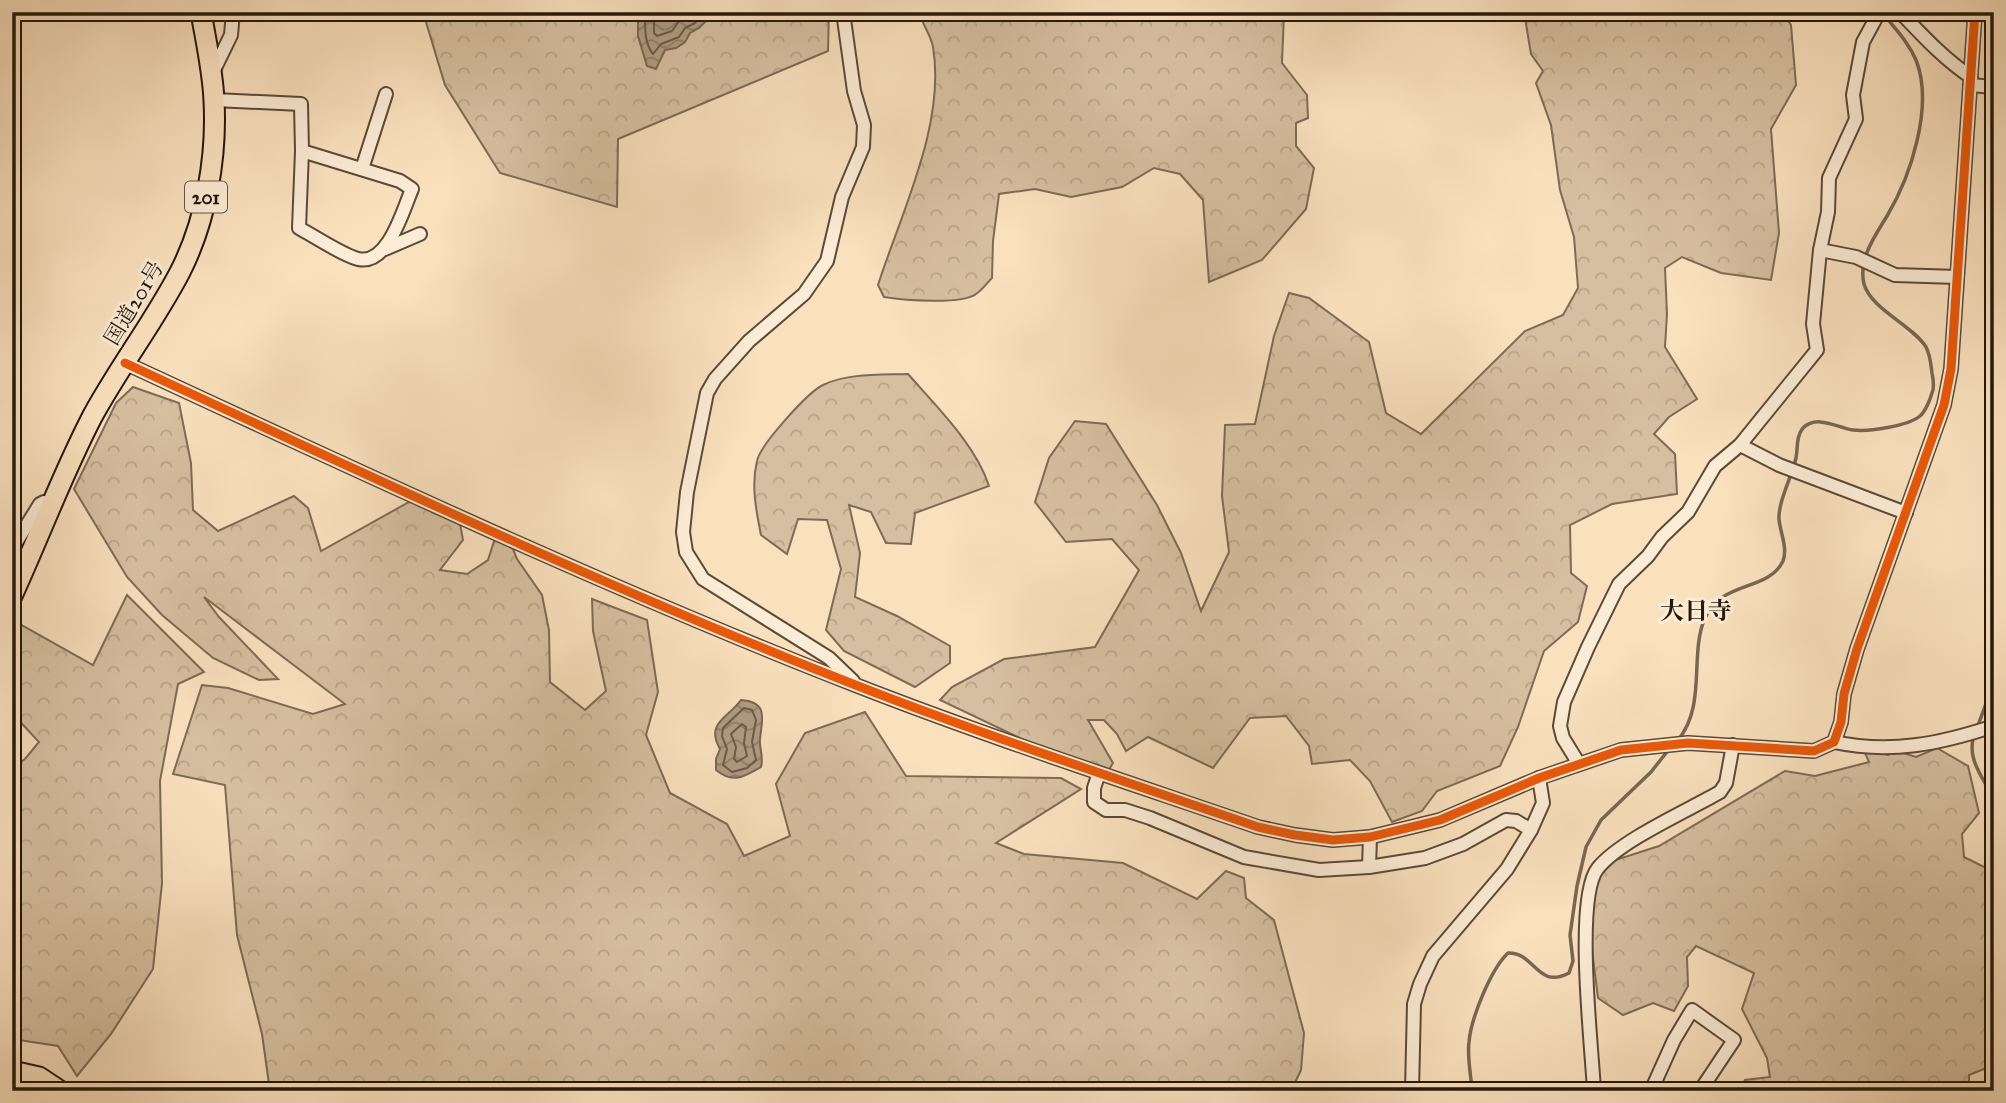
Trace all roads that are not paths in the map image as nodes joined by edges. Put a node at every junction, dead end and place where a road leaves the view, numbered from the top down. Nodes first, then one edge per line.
1 (201, 12) edge
2 (233, 12) edge
3 (843, 12) edge
4 (1871, 12) edge
5 (1900, 12) edge
6 (1975, 12) edge
7 (211, 74) junction
8 (1971, 81) junction
9 (1994, 87) edge
10 (386, 94) dead end
11 (215, 100) junction
12 (302, 151) junction
13 (362, 169) junction
14 (420, 233) dead end
15 (1821, 250) junction
16 (381, 251) junction
17 (1957, 277) junction
18 (125, 363) junction
19 (1740, 445) junction
20 (52, 505) junction
21 (1906, 513) junction
22 (12, 548) edge
23 (12, 596) edge
24 (858, 686) junction
25 (1994, 726) edge
26 (1834, 742) junction
27 (1733, 746) junction
28 (1579, 764) junction
29 (1099, 773) junction
30 (1539, 778) junction
31 (1531, 830) junction
32 (1370, 836) junction
33 (1368, 867) junction
34 (12, 1071) edge
35 (61, 1091) edge
36 (1412, 1091) edge
37 (1594, 1091) edge
38 (1651, 1091) edge
39 (1700, 1091) edge

1 - 7 highway, 国道201号 / 201
2 - 7 street
3 - 24 street
4 - 15 street
5 - 8 street
6 - 8 street
7 - 11 highway, 国道201号 / 201
8 - 9 street
8 - 17 street
10 - 13 street
11 - 12 street
11 - 18 highway, 国道201号 / 201
12 - 13 street
12 - 16 street
13 - 16 street
14 - 16 street
15 - 17 street
15 - 19 street
17 - 21 street
18 - 20 highway, 国道201号 / 201
18 - 24 street
19 - 21 street
19 - 28 street
20 - 22 street
20 - 23 highway, 国道201号 / 201
21 - 26 street
24 - 29 street
25 - 26 street
26 - 27 street
27 - 28 street
27 - 37 street
28 - 30 street
29 - 32 street
29 - 33 street
30 - 31 street
30 - 32 street
31 - 33 street
31 - 36 street
32 - 33 street
34 - 35 highway
38 - 39 street

